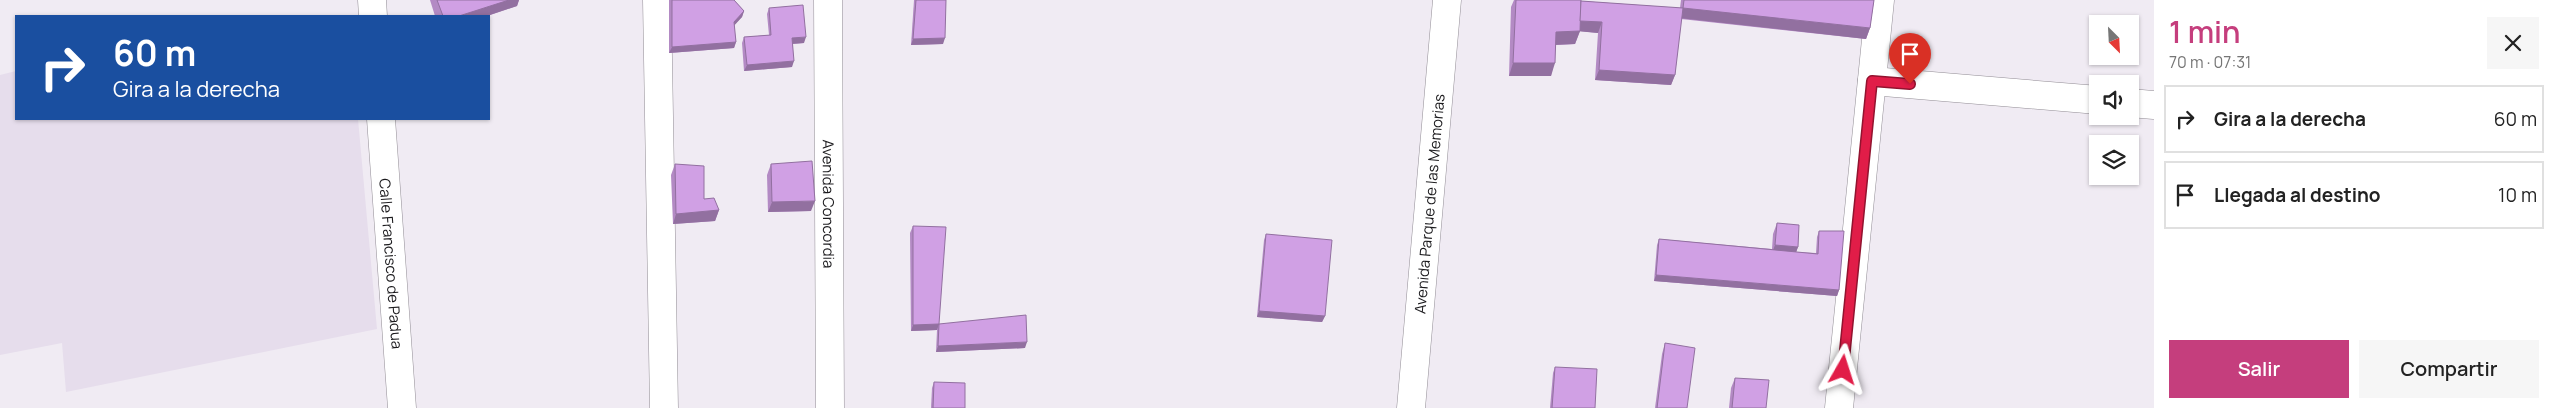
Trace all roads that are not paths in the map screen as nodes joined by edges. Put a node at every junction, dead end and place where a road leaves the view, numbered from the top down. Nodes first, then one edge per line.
1 (372, 0) edge
2 (657, 0) edge
3 (828, 0) edge
4 (1446, 0) edge
5 (1880, 0) edge
6 (373, 15) edge
7 (1872, 81) junction
8 (2089, 99) edge
9 (2139, 104) edge
10 (2154, 105) edge
11 (381, 120) edge
12 (402, 408) edge
13 (664, 408) edge
14 (830, 408) edge
15 (1410, 408) edge
16 (1840, 408) edge

1 - 6 street
2 - 13 street
3 - 14 street, Avenida Concordia
4 - 15 street, Avenida Parque de las Memorias
5 - 7 street
7 - 8 street
7 - 16 street
9 - 10 street
11 - 12 street, Calle Francisco de Padua

